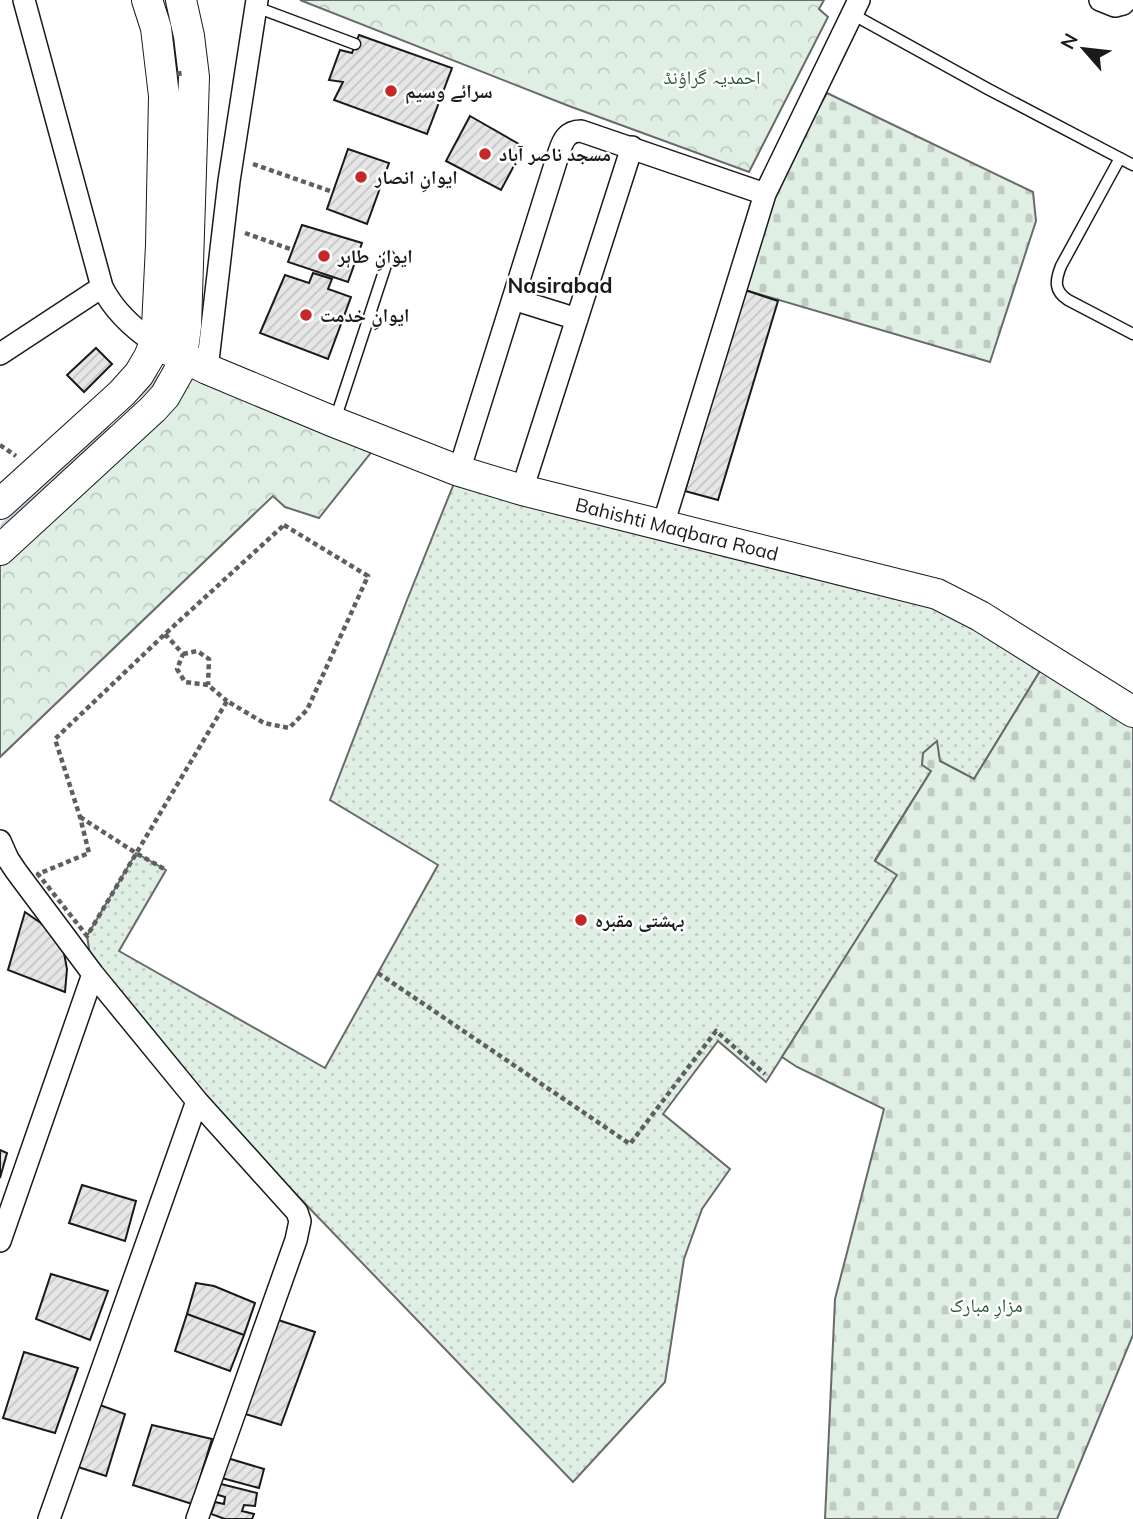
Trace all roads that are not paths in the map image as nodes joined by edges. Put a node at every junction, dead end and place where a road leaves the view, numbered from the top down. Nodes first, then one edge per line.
1 (24, 0) edge
2 (147, 0) edge
3 (181, 0) edge
4 (1100, 0) edge
5 (1127, 0) edge
6 (256, 4) edge
7 (855, 7) edge
8 (355, 44) dead end
9 (179, 76) junction
10 (632, 148) junction
11 (1120, 158) junction
12 (1133, 165) edge
13 (765, 194) junction
14 (389, 256) dead end
15 (104, 292) junction
16 (513, 299) junction
17 (577, 319) junction
18 (1133, 334) edge
19 (147, 338) junction
20 (0, 354) edge
21 (195, 363) junction
22 (334, 422) junction
23 (459, 471) junction
24 (522, 490) junction
25 (0, 504) edge
26 (663, 525) junction
27 (0, 550) edge
28 (1133, 712) edge
29 (0, 841) edge
30 (93, 974) junction
31 (197, 1101) junction
32 (0, 1241) edge
33 (49, 1519) edge
34 (197, 1519) edge

1 - 15 street
2 - 9 street
3 - 9 street
4 - 5 street
6 - 8 lane
6 - 21 street
7 - 11 lane
7 - 13 street
9 - 19 street
9 - 21 street
10 - 13 street
10 - 16 street
10 - 17 street
11 - 12 lane
11 - 18 lane
13 - 26 street
14 - 22 lane
15 - 19 street
15 - 20 street
16 - 17 street
16 - 23 street
17 - 24 street
19 - 21 street, Bahishti Maqbara Road
19 - 25 street
21 - 22 street, Bahishti Maqbara Road
21 - 27 street
22 - 23 street, Bahishti Maqbara Road
23 - 24 street, Bahishti Maqbara Road
24 - 26 street, Bahishti Maqbara Road
26 - 28 street, Bahishti Maqbara Road
29 - 30 street
30 - 31 street
30 - 32 street
31 - 33 street
31 - 34 street

